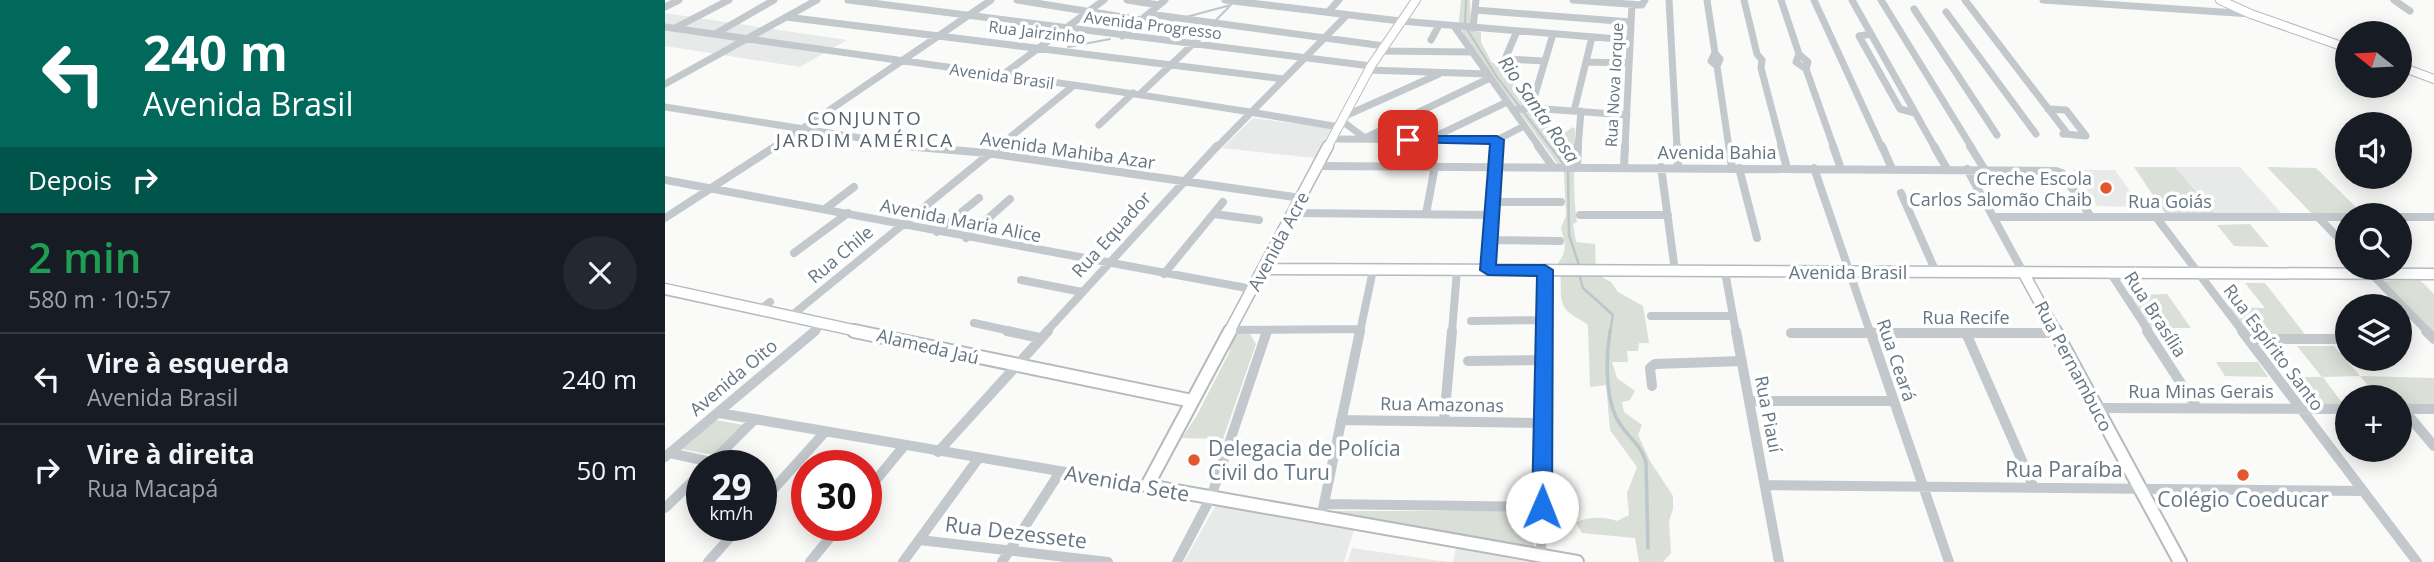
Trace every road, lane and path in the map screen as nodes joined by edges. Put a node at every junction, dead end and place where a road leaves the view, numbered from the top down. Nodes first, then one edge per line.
1 (679, 0) edge
2 (729, 0) edge
3 (774, 0) edge
4 (817, 0) edge
5 (848, 0) edge
6 (907, 0) edge
7 (991, 0) edge
8 (1017, 0) edge
9 (1104, 0) edge
10 (1127, 0) edge
11 (1225, 0) edge
12 (1339, 0) edge
13 (1405, 0) edge
14 (1476, 0) edge
15 (1573, 0) edge
16 (1669, 0) edge
17 (1707, 0) edge
18 (1744, 0) edge
19 (1781, 0) edge
20 (1814, 0) edge
21 (1852, 0) edge
22 (1881, 0) edge
23 (1965, 0) edge
24 (2043, 0) edge
25 (2394, 0) edge
26 (1234, 1) edge
27 (1415, 1) edge
28 (2076, 1) edge
29 (2220, 1) edge
30 (1162, 2) edge
31 (1645, 2) edge
32 (1632, 4) junction
33 (897, 6) junction
34 (665, 7) edge
35 (1914, 9) dead end
36 (1475, 10) junction
37 (2410, 10) dead end
38 (1091, 11) junction
39 (1328, 12) junction
40 (1947, 12) dead end
41 (1149, 14) junction
42 (2251, 14) junction
43 (968, 15) junction
44 (1347, 15) junction
45 (786, 16) junction
46 (1142, 20) junction
47 (1400, 21) junction
48 (1631, 22) junction
49 (1215, 23) junction
50 (1439, 25) junction
51 (1457, 26) junction
52 (665, 27) edge
53 (675, 28) junction
54 (1471, 28) junction
55 (1067, 29) junction
56 (1517, 31) junction
57 (715, 34) junction
58 (940, 34) junction
59 (1553, 34) junction
60 (1871, 34) junction
61 (1122, 36) junction
62 (1592, 37) junction
63 (1325, 38) junction
64 (745, 39) junction
65 (1431, 40) dead end
66 (1630, 40) junction
67 (1192, 44) junction
68 (2335, 44) edge
69 (1042, 47) junction
70 (1382, 48) junction
71 (1472, 52) junction
72 (1305, 59) junction
73 (898, 61) junction
74 (1545, 61) junction
75 (1586, 62) junction
76 (1172, 63) junction
77 (1629, 63) junction
78 (1370, 68) junction
79 (2412, 71) edge
80 (1443, 72) junction
81 (1001, 76) junction
82 (1489, 76) junction
83 (1284, 79) junction
84 (2434, 79) edge
85 (665, 84) edge
86 (1073, 86) junction
87 (1136, 93) junction
88 (1507, 102) junction
89 (665, 107) edge
90 (1530, 108) junction
91 (2048, 109) junction
92 (1515, 110) junction
93 (1578, 111) junction
94 (1253, 112) junction
95 (1915, 113) junction
96 (1627, 115) junction
97 (1342, 121) junction
98 (1098, 125) dead end
99 (1524, 126) junction
100 (800, 131) junction
101 (2035, 132) dead end
102 (1996, 133) dead end
103 (1332, 139) junction
104 (1365, 139) junction
105 (1429, 140) junction
106 (1497, 140) junction
107 (987, 153) junction
108 (1318, 166) junction
109 (1435, 166) junction
110 (1678, 166) junction
111 (1787, 166) junction
112 (1496, 167) junction
113 (1556, 167) junction
114 (1575, 167) junction
115 (1624, 167) junction
116 (1661, 167) junction
117 (1734, 167) junction
118 (1840, 167) junction
119 (1891, 167) junction
120 (1946, 167) junction
121 (1814, 168) junction
122 (1967, 169) junction
123 (1985, 170) junction
124 (665, 180) edge
125 (1182, 183) junction
126 (713, 187) junction
127 (854, 187) dead end
128 (1901, 193) dead end
129 (979, 198) dead end
130 (1301, 198) junction
131 (1010, 199) dead end
132 (1223, 202) dead end
133 (1493, 202) junction
134 (1561, 202) dead end
135 (825, 209) junction
136 (848, 213) junction
137 (1293, 213) junction
138 (1214, 214) junction
139 (1426, 214) junction
140 (1492, 215) junction
141 (1580, 215) dead end
142 (1668, 215) junction
143 (1994, 217) junction
144 (2091, 217) junction
145 (2156, 217) junction
146 (2318, 217) junction
147 (2335, 217) edge
148 (2412, 217) edge
149 (2434, 217) edge
150 (665, 218) edge
151 (1259, 220) dead end
152 (900, 224) junction
153 (937, 232) junction
154 (2335, 235) edge
155 (966, 238) junction
156 (1757, 238) dead end
157 (1490, 240) junction
158 (1560, 240) dead end
159 (794, 253) dead end
160 (1107, 264) junction
161 (1263, 269) junction
162 (1373, 270) junction
163 (1457, 270) junction
164 (1488, 270) junction
165 (1545, 270) junction
166 (1675, 271) junction
167 (1850, 271) junction
168 (2335, 271) edge
169 (1725, 272) junction
170 (1936, 272) junction
171 (2023, 272) junction
172 (2110, 272) junction
173 (2198, 273) junction
174 (2412, 273) edge
175 (1164, 274) junction
176 (2434, 274) edge
177 (1021, 280) dead end
178 (2378, 280) edge
179 (665, 289) edge
180 (1252, 289) junction
181 (1082, 292) junction
182 (791, 316) junction
183 (1651, 316) dead end
184 (1733, 316) junction
185 (1544, 320) junction
186 (1471, 321) dead end
187 (824, 323) junction
188 (975, 323) dead end
189 (1361, 329) junction
190 (1230, 330) junction
191 (1267, 330) junction
192 (1791, 333) dead end
193 (1871, 333) junction
194 (1966, 333) junction
195 (2056, 333) junction
196 (1040, 338) junction
197 (2249, 339) junction
198 (2335, 339) edge
199 (2434, 339) edge
200 (1543, 360) junction
201 (1468, 361) dead end
202 (1742, 362) junction
203 (1015, 366) junction
204 (1652, 386) dead end
205 (1192, 401) junction
206 (1749, 401) junction
207 (1894, 401) junction
208 (2097, 408) junction
209 (2197, 408) junction
210 (2301, 409) junction
211 (2335, 409) edge
212 (2412, 409) edge
213 (2434, 410) edge
214 (719, 413) junction
215 (754, 420) junction
216 (1342, 420) junction
217 (1444, 421) junction
218 (2412, 421) edge
219 (1543, 423) junction
220 (825, 432) junction
221 (904, 446) junction
222 (2434, 446) edge
223 (723, 450) edge
224 (938, 452) junction
225 (668, 455) edge
226 (686, 459) edge
227 (978, 459) junction
228 (1060, 472) junction
229 (882, 473) edge
230 (777, 485) edge
231 (1765, 485) junction
232 (1147, 486) junction
233 (686, 487) edge
234 (1923, 487) junction
235 (2034, 488) junction
236 (2140, 488) junction
237 (2363, 491) junction
238 (1211, 497) junction
239 (1542, 507) junction
240 (665, 508) edge
241 (1322, 511) junction
242 (920, 540) junction
243 (727, 541) edge
244 (827, 541) edge
245 (1010, 550) junction
246 (1541, 556) junction
247 (708, 562) edge
248 (810, 562) edge
249 (904, 562) edge
250 (1002, 562) edge
251 (1108, 562) edge
252 (1177, 562) edge
253 (1577, 562) edge
254 (1779, 562) edge
255 (1949, 562) edge
256 (2179, 562) edge
257 (2417, 562) edge

1 - 34 street
2 - 53 street
3 - 57 street
4 - 45 street
5 - 33 street, Avenida Progresso
6 - 33 street
7 - 43 street
8 - 38 street
9 - 38 street
10 - 30 street
11 - 26 street
12 - 39 street
13 - 27 street
14 - 36 street
15 - 32 street
16 - 110 street
17 - 117 street
18 - 111 street
19 - 118 street
20 - 119 street
21 - 60 street
22 - 123 street
23 - 91 street
24 - 28 street
25 - 37 street
26 - 39 street
27 - 47 main road, Avenida Acre
28 - 42 street
29 - 42 main road
30 - 41 street
31 - 32 street
32 - 48 street, Rua Nova Iorque
33 - 43 street, Avenida Progresso
35 - 102 street
36 - 48 street
36 - 54 street
38 - 46 street
38 - 55 street
39 - 44 street
40 - 101 street
41 - 46 street
41 - 49 street
42 - 68 main road
43 - 55 street, Avenida Progresso
43 - 58 street
44 - 47 street
44 - 63 street, Rua Equador
45 - 58 street, Rua Jairzinho
45 - 64 street
46 - 61 street
47 - 50 street
47 - 70 main road, Avenida Acre
48 - 66 street, Rua Nova Iorque
49 - 63 street
49 - 67 street
50 - 51 street
50 - 65 street
51 - 54 street
51 - 71 street
52 - 53 street, Avenida Brasil
53 - 57 street, Avenida Brasil
54 - 56 street
55 - 61 street, Avenida Progresso
55 - 69 street
56 - 59 street
56 - 74 street
57 - 64 street, Avenida Brasil
58 - 69 street, Rua Jairzinho
58 - 73 street
59 - 62 street
59 - 74 street
60 - 95 street
60 - 95 street
61 - 67 street, Avenida Progresso
62 - 66 street
62 - 75 street
63 - 70 street
63 - 72 street, Rua Equador
64 - 73 street, Avenida Brasil
64 - 85 street
66 - 77 street, Rua Nova Iorque
67 - 72 street, Avenida Progresso
67 - 76 street
69 - 76 street, Rua Jairzinho
69 - 81 street
70 - 71 street
70 - 78 main road, Avenida Acre
71 - 82 street
72 - 78 street, Avenida Progresso
72 - 83 street, Rua Equador
73 - 81 street, Avenida Brasil
73 - 100 street
74 - 90 street
75 - 77 street
75 - 93 street
76 - 83 street, Rua Jairzinho
76 - 87 street
77 - 96 street, Rua Nova Iorque
78 - 80 street, Avenida Progresso
78 - 97 main road, Avenida Acre
79 - 84 main road
80 - 82 street, Avenida Progresso
80 - 97 street
81 - 86 street, Avenida Brasil
82 - 88 street
82 - 104 street
83 - 94 street, Rua Equador
86 - 87 street, Avenida Brasil
86 - 107 street, Rua Chile
87 - 94 street, Avenida Brasil
87 - 98 street
88 - 92 street
88 - 105 street
89 - 100 street, Avenida Mahiba Azar
90 - 92 street
90 - 93 street
91 - 91 street
92 - 99 street
93 - 96 street
93 - 114 street
94 - 97 street, Avenida Brasil
94 - 125 street, Rua Equador
95 - 120 street
96 - 115 street, Rua Nova Iorque
97 - 103 main road, Avenida Acre
97 - 104 street
99 - 106 street
99 - 113 street
100 - 107 street, Avenida Mahiba Azar
100 - 126 street
103 - 104 street
103 - 108 main road, Avenida Acre
104 - 105 street
105 - 106 street
106 - 112 street
107 - 125 street, Avenida Mahiba Azar
107 - 152 street, Rua Chile
108 - 109 street, Avenida Bahia
108 - 130 main road, Avenida Acre
109 - 112 street, Avenida Bahia
109 - 139 street
110 - 116 street, Avenida Bahia
110 - 117 street, Avenida Bahia
111 - 117 street, Avenida Bahia
111 - 121 street, Avenida Bahia
112 - 113 street, Avenida Bahia
112 - 133 street
113 - 114 street, Avenida Bahia
114 - 115 street, Avenida Bahia
115 - 116 street, Avenida Bahia
116 - 142 street
117 - 156 street
118 - 119 street, Avenida Bahia
118 - 121 street, Avenida Bahia
119 - 120 street, Avenida Bahia
120 - 122 street, Avenida Bahia
121 - 167 street, Rua Ceará
122 - 123 street, Avenida Bahia
122 - 143 street, Rua Pernambuco
123 - 144 street, Avenida Bahia
124 - 126 street, Avenida Maria Alice
125 - 130 street, Avenida Mahiba Azar
125 - 160 street, Rua Equador
126 - 135 street, Avenida Maria Alice
126 - 150 street
127 - 135 street
128 - 170 street
129 - 153 street
130 - 137 main road, Avenida Acre
131 - 155 street
132 - 138 street
133 - 134 street
133 - 140 street
135 - 136 street, Avenida Maria Alice
136 - 152 street, Avenida Maria Alice
136 - 159 street
137 - 139 street
137 - 161 main road, Avenida Acre
138 - 151 street
138 - 175 street
139 - 140 street
140 - 157 street
141 - 142 street
142 - 166 street
143 - 144 street, Rua Goiás
143 - 171 street, Rua Pernambuco
144 - 145 street, Rua Goiás
145 - 146 street, Rua Goiás
145 - 173 street, Rua Espírito Santo
146 - 147 street, Rua Goiás
146 - 154 street
148 - 149 street
152 - 153 street, Avenida Maria Alice
152 - 182 street, Rua Chile
153 - 155 street, Avenida Maria Alice
155 - 160 street, Avenida Maria Alice
157 - 158 street
157 - 164 street
160 - 175 street, Avenida Maria Alice
160 - 181 street, Rua Equador
161 - 162 main road, Avenida Brasil
161 - 180 main road, Avenida Acre
162 - 163 main road, Avenida Brasil
162 - 189 street
163 - 164 main road, Avenida Brasil
163 - 217 street
164 - 165 main road, Avenida Brasil
165 - 166 main road, Avenida Brasil
165 - 185 street
166 - 169 main road, Avenida Brasil
167 - 169 main road, Avenida Brasil
167 - 170 main road, Avenida Brasil
167 - 193 street, Rua Ceará
168 - 173 main road, Avenida Brasil
169 - 184 street, Rua Piauí
170 - 171 main road, Avenida Brasil
171 - 172 main road, Avenida Brasil
171 - 195 main road, Rua Pernambuco
172 - 173 main road, Avenida Brasil
172 - 209 street, Rua Brasília
173 - 197 street, Rua Espírito Santo
174 - 176 main road, Avenida Brasil
175 - 180 street, Avenida Maria Alice
177 - 181 street
178 - 199 street
179 - 182 main road, Alameda Jaú
180 - 190 main road, Avenida Acre
181 - 196 street, Rua Equador
182 - 187 main road, Alameda Jaú
183 - 184 street
184 - 202 street, Rua Piauí
185 - 186 street
185 - 200 street
187 - 203 main road, Alameda Jaú
187 - 214 street, Avenida Oito
188 - 196 street
189 - 191 street
189 - 216 street
190 - 191 street
190 - 205 main road, Avenida Acre
191 - 238 street
192 - 193 street, Rua Recife
193 - 194 street, Rua Recife
193 - 207 street, Rua Ceará
194 - 195 street, Rua Recife
194 - 235 street
195 - 208 main road, Rua Pernambuco
196 - 203 street, Rua Equador
197 - 198 street
197 - 210 street, Rua Espírito Santo
200 - 201 street
200 - 219 street
202 - 204 street
202 - 206 street, Rua Piauí
203 - 205 main road, Alameda Jaú
203 - 224 street, Rua Equador
205 - 232 main road, Avenida Acre
206 - 207 street
206 - 231 street, Rua Piauí
207 - 234 street, Rua Ceará
208 - 209 street, Rua Minas Gerais
208 - 236 main road, Rua Pernambuco
209 - 210 street, Rua Minas Gerais
210 - 211 street, Rua Minas Gerais
210 - 237 street, Rua Espírito Santo
212 - 213 street
214 - 215 street, Avenida Sete
214 - 225 street, Avenida Oito
215 - 220 street, Avenida Sete
215 - 223 street
216 - 217 street, Rua Amazonas
216 - 241 street
217 - 219 street, Rua Amazonas
218 - 222 street
219 - 239 street
220 - 221 street, Avenida Sete
220 - 230 street
221 - 224 street, Avenida Sete
221 - 229 street
224 - 227 street, Avenida Sete
225 - 226 street
227 - 228 street, Avenida Sete
227 - 242 street
228 - 232 street, Avenida Sete
228 - 245 street
231 - 234 street, Rua Paraíba
231 - 254 street, Rua Piauí
232 - 238 main road, Avenida Sete
233 - 240 street
234 - 235 street, Rua Paraíba
234 - 255 street, Rua Ceará
235 - 236 street, Rua Paraíba
236 - 237 street, Rua Paraíba
236 - 256 main road, Rua Pernambuco
237 - 257 street, Rua Espírito Santo
238 - 241 main road, Avenida Sete
238 - 252 street
239 - 241 street
239 - 246 street
241 - 246 main road, Avenida Sete
242 - 245 street, Rua Dezessete
242 - 249 street
243 - 247 street
244 - 248 street
245 - 250 street
245 - 251 street, Rua Dezessete
246 - 253 main road, Avenida Sete

